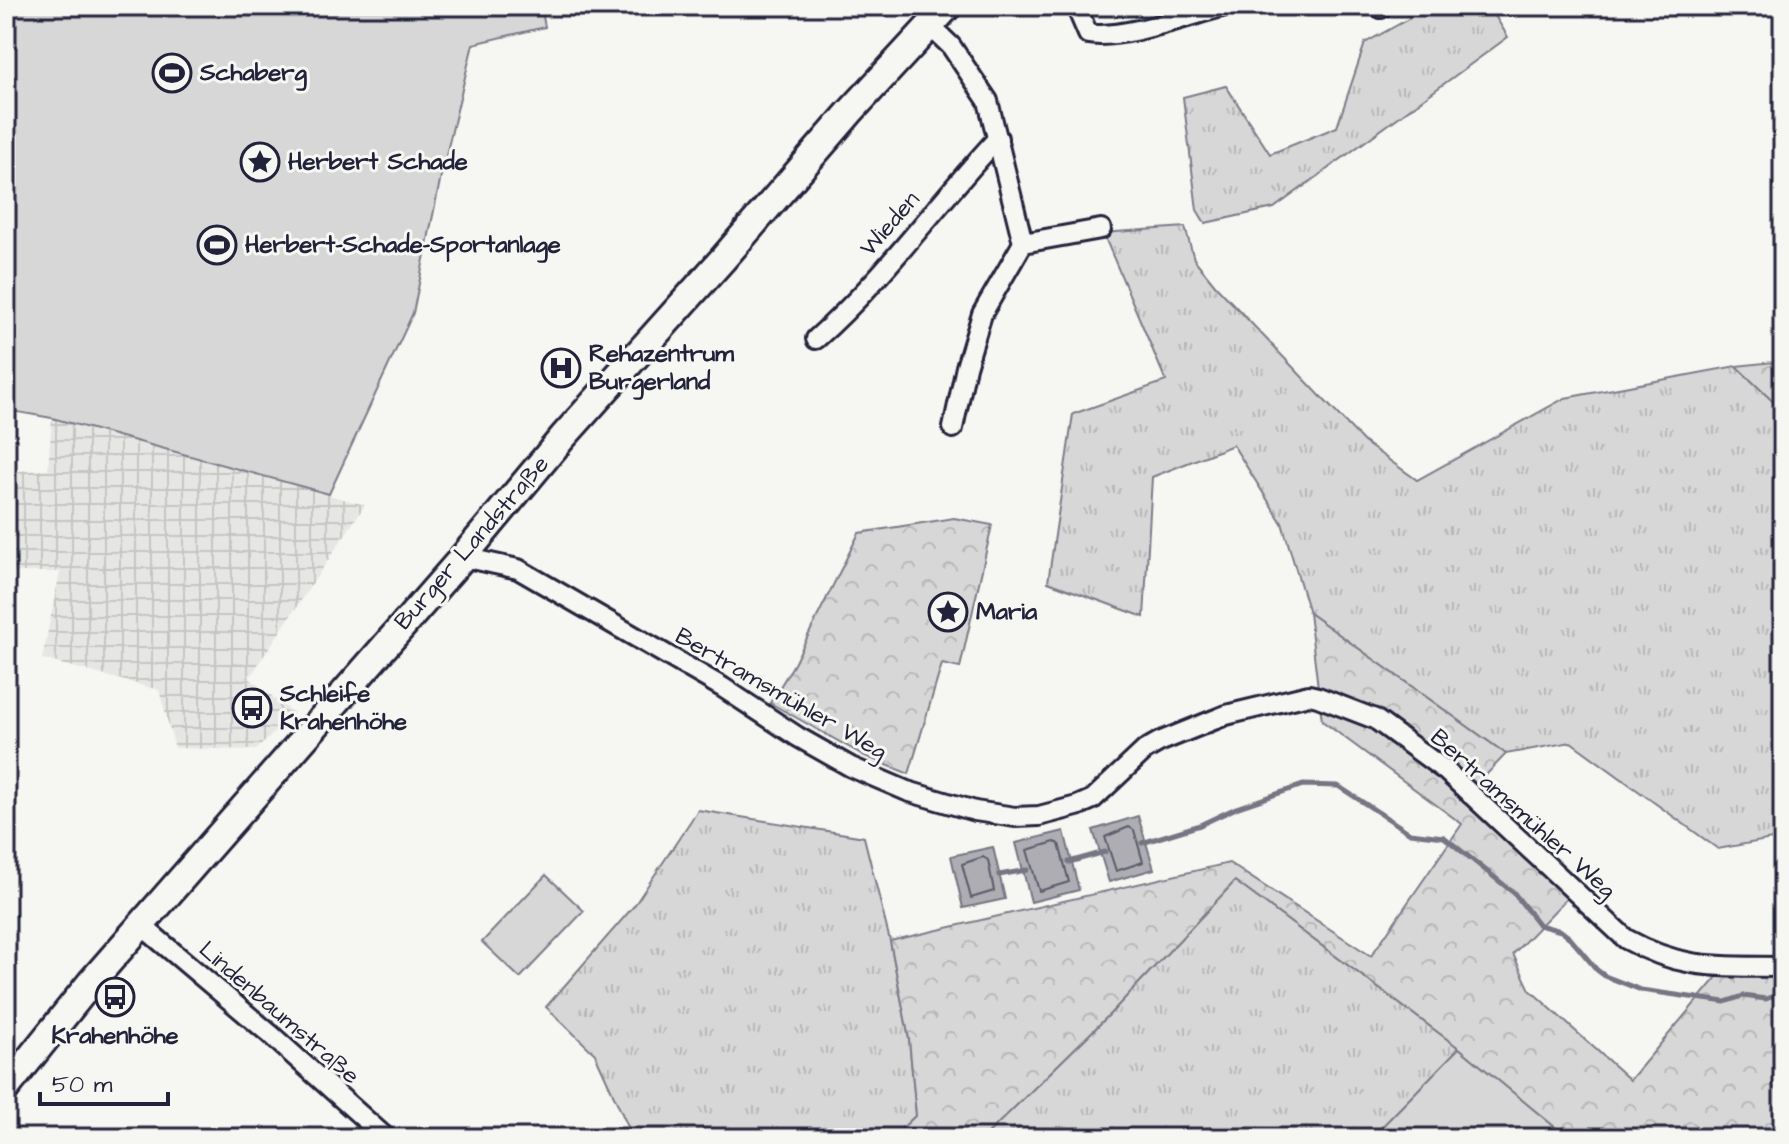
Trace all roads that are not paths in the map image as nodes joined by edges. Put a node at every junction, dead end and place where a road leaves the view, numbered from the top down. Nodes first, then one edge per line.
1 (948, 6) edge
2 (1076, 6) edge
3 (1222, 7) edge
4 (929, 25) junction
5 (998, 138) junction
6 (1101, 229) dead end
7 (1023, 243) junction
8 (816, 339) dead end
9 (953, 428) dead end
10 (463, 557) junction
11 (141, 925) junction
12 (1783, 967) edge
13 (6, 1088) edge
14 (386, 1138) edge

1 - 4 main road, Burger Landstraße
2 - 3 street
4 - 5 street
4 - 10 main road, Burger Landstraße
5 - 7 street
5 - 8 street, Wieden
6 - 7 street
7 - 9 street
10 - 11 main road, Burger Landstraße
10 - 12 street, Bertramsmühler Weg
11 - 13 main road, Burger Landstraße
11 - 14 street, Lindenbaumstraße

